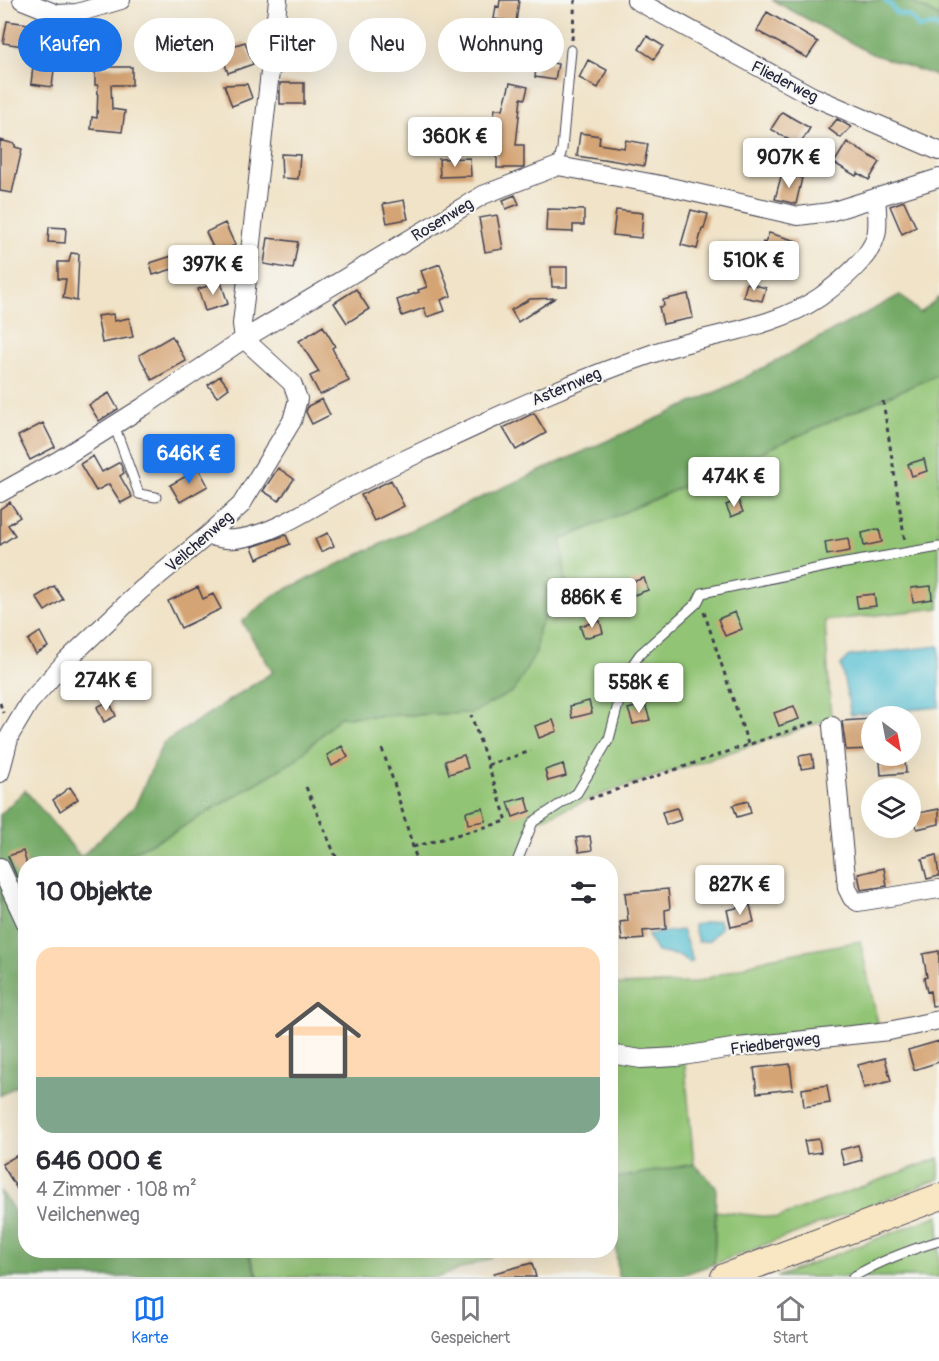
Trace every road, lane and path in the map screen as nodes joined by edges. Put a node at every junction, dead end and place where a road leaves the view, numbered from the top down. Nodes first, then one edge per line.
1 (22, 0) edge
2 (121, 0) edge
3 (278, 0) edge
4 (575, 0) edge
5 (636, 0) edge
6 (571, 50) joint
7 (939, 151) edge
8 (558, 166) junction
9 (939, 178) edge
10 (876, 198) junction
11 (244, 339) junction
12 (883, 401) dead end
13 (114, 425) junction
14 (0, 492) edge
15 (156, 497) dead end
16 (208, 535) junction
17 (939, 547) edge
18 (907, 553) junction
19 (699, 599) junction
20 (471, 715) dead end
21 (832, 726) joint
22 (748, 744) junction
23 (382, 749) dead end
24 (531, 751) dead end
25 (488, 765) junction
26 (0, 773) edge
27 (306, 787) dead end
28 (579, 802) dead end
29 (413, 847) junction
30 (336, 856) edge
31 (416, 856) edge
32 (519, 856) edge
33 (0, 867) edge
34 (939, 889) edge
35 (18, 906) edge
36 (939, 1020) edge
37 (618, 1055) edge
38 (939, 1197) edge
39 (939, 1241) edge
40 (731, 1276) edge
41 (853, 1277) edge

1 - 2 street
3 - 11 street
4 - 6 path
5 - 7 street, Fliederweg
6 - 8 lane
8 - 10 street
8 - 11 street, Rosenweg
9 - 10 street
10 - 16 street, Asternweg
11 - 13 street, Rosenweg
11 - 16 street, Veilchenweg
12 - 18 path
13 - 14 street, Rosenweg
13 - 15 lane
16 - 26 street, Veilchenweg
17 - 18 lane
18 - 19 lane
19 - 22 path
19 - 32 lane
20 - 25 path
21 - 22 path
21 - 34 street
22 - 28 path
23 - 29 path
24 - 25 path
25 - 29 path
27 - 30 path
29 - 31 path
33 - 35 street
36 - 37 street, Friedbergweg
38 - 40 main road
39 - 41 lane

